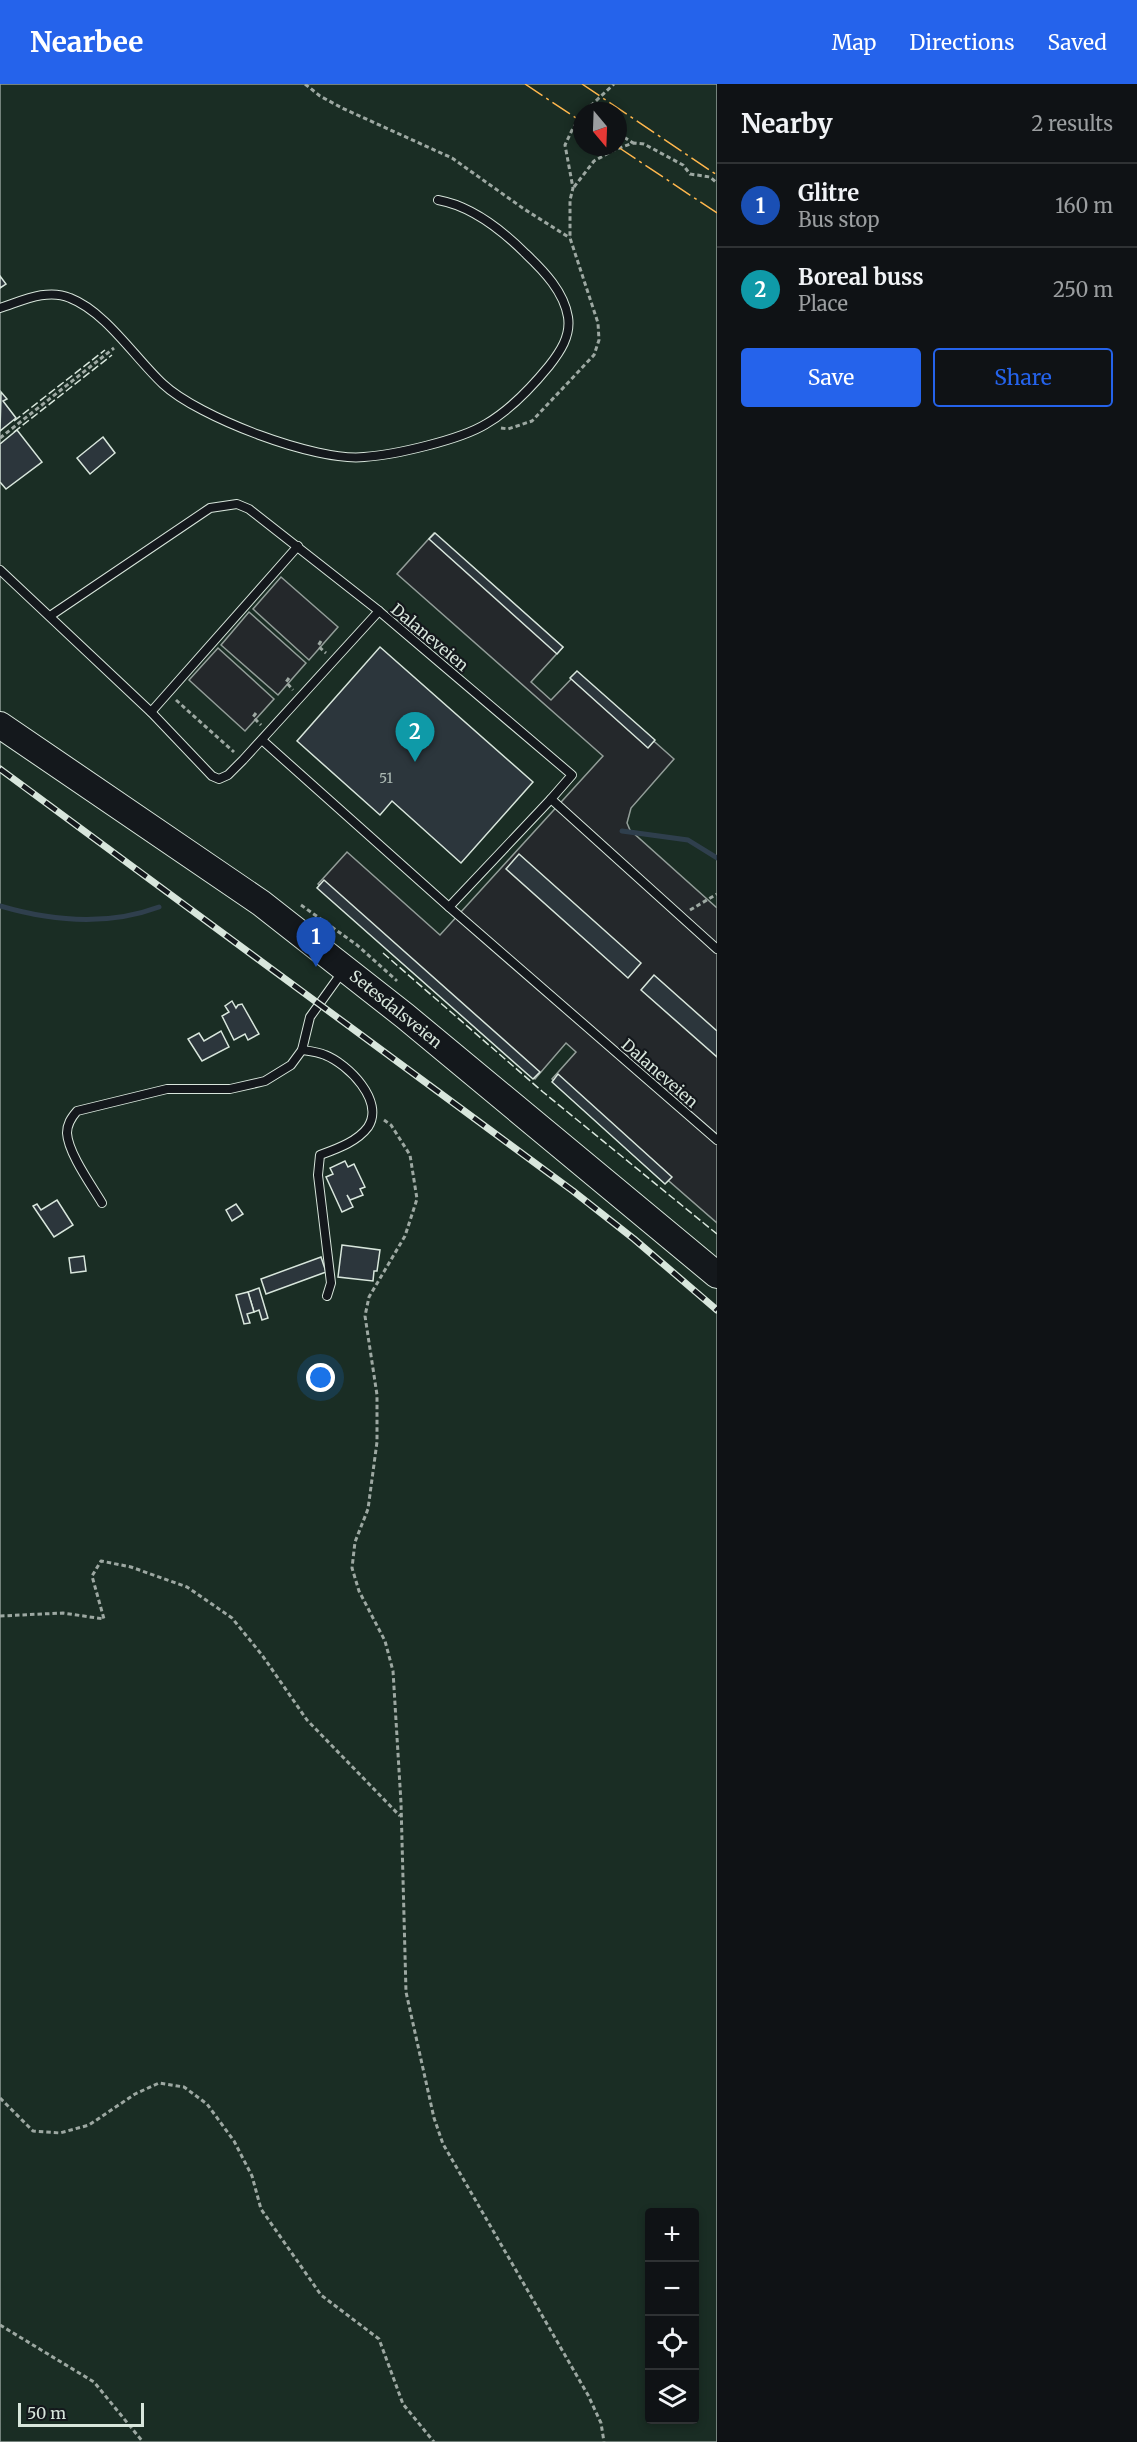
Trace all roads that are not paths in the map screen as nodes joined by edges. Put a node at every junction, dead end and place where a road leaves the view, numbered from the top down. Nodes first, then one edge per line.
1 (438, 200) dead end
2 (0, 308) edge
3 (298, 546) junction
4 (0, 570) edge
5 (379, 611) junction
6 (50, 616) junction
7 (151, 712) junction
8 (0, 725) edge
9 (262, 740) junction
10 (551, 799) junction
11 (449, 907) junction
12 (717, 950) edge
13 (346, 968) junction
14 (302, 1050) junction
15 (717, 1140) edge
16 (102, 1203) dead end
17 (717, 1275) edge
18 (327, 1296) dead end

1 - 2 lane
3 - 5 lane
3 - 6 lane
3 - 7 lane
4 - 6 lane, Dalaneveien
5 - 9 lane, Dalaneveien
5 - 10 lane, Dalaneveien
6 - 7 lane, Dalaneveien
7 - 9 lane, Dalaneveien
8 - 13 highway, Setesdalsveien
9 - 11 lane, Dalaneveien
10 - 11 lane, Dalaneveien
10 - 12 lane
11 - 15 lane, Dalaneveien
13 - 14 lane
13 - 17 highway, Setesdalsveien
14 - 16 lane
14 - 18 lane

